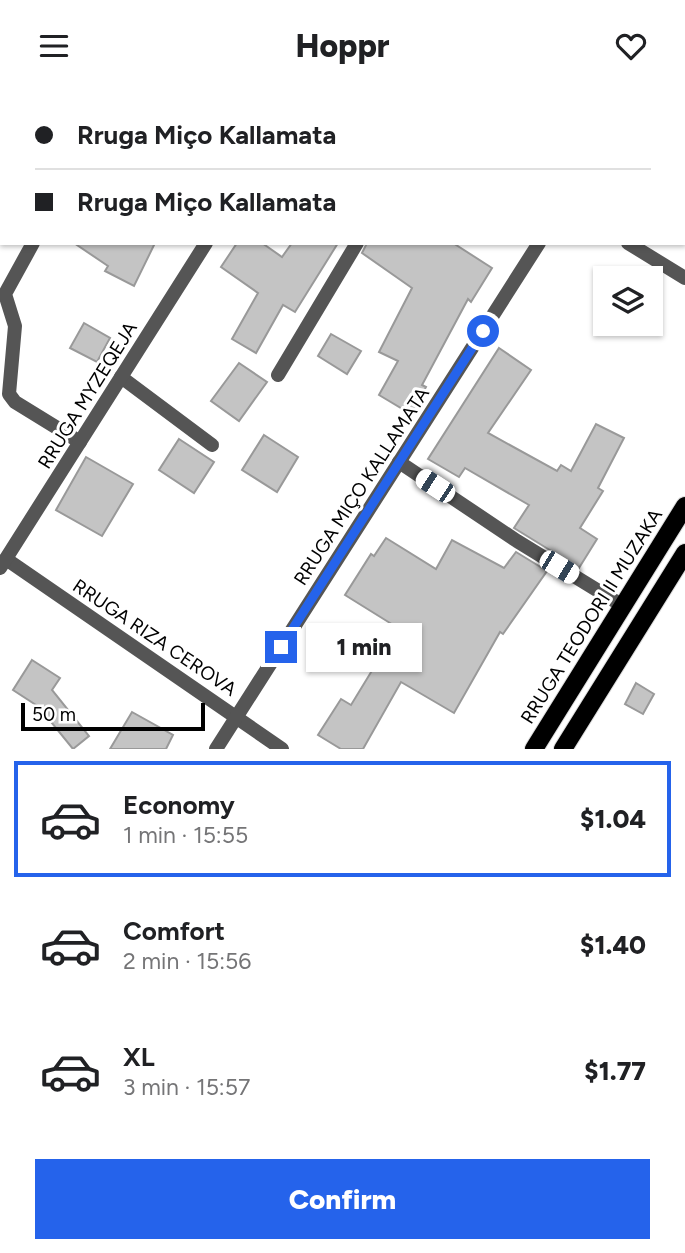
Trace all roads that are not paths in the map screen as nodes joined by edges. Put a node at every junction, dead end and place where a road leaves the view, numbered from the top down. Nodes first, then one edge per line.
1 (32, 245) edge
2 (205, 245) edge
3 (356, 245) edge
4 (538, 245) edge
5 (631, 245) edge
6 (685, 278) edge
7 (278, 376) dead end
8 (121, 377) junction
9 (80, 442) junction
10 (212, 445) dead end
11 (399, 462) junction
12 (685, 506) edge
13 (685, 553) edge
14 (3, 563) edge
15 (622, 606) junction
16 (237, 716) junction
17 (216, 749) edge
18 (282, 749) edge
19 (534, 749) edge
20 (563, 749) edge

1 - 9 street
2 - 8 street, RRUGA MYZEQEJA
3 - 7 street
4 - 11 street, RRUGA MIÇO KALLAMATA
5 - 6 street
8 - 9 street, RRUGA MYZEQEJA
8 - 10 street
9 - 14 street, RRUGA MYZEQEJA
11 - 15 street
11 - 16 street, RRUGA MIÇO KALLAMATA
12 - 15 main road, RRUGA TEODORI II MUZAKA
13 - 20 main road
14 - 16 street, RRUGA RIZA CEROVA
15 - 19 main road, RRUGA TEODORI II MUZAKA
16 - 17 street, RRUGA MIÇO KALLAMATA
16 - 18 street, RRUGA RIZA CEROVA

